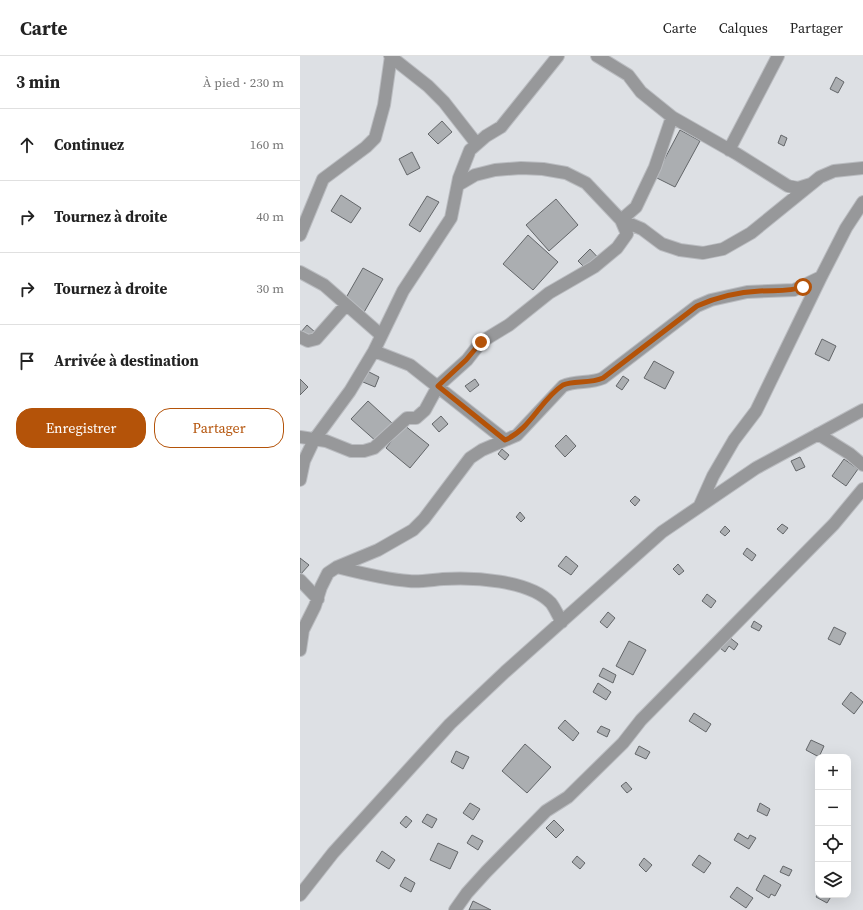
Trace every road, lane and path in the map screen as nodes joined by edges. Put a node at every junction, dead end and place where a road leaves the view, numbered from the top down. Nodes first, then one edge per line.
1 (558, 56) edge
2 (597, 56) edge
3 (778, 56) edge
4 (390, 57) edge
5 (672, 117) junction
6 (476, 143) junction
7 (728, 150) junction
8 (863, 168) edge
9 (813, 184) junction
10 (458, 185) junction
11 (863, 202) edge
12 (621, 220) junction
13 (300, 235) edge
14 (300, 272) edge
15 (821, 277) junction
16 (346, 305) junction
17 (381, 335) junction
18 (300, 337) edge
19 (374, 351) junction
20 (438, 386) junction
21 (863, 410) edge
22 (818, 434) junction
23 (300, 437) edge
24 (314, 440) junction
25 (505, 440) junction
26 (863, 465) edge
27 (300, 480) edge
28 (863, 489) edge
29 (700, 505) junction
30 (337, 567) junction
31 (300, 580) edge
32 (318, 600) junction
33 (562, 622) junction
34 (300, 650) edge
35 (300, 895) edge
36 (455, 910) edge

1 - 6 street
2 - 5 street
3 - 7 street
4 - 6 street
4 - 13 street
5 - 7 street
5 - 12 street
6 - 10 street
7 - 9 street
8 - 9 street
9 - 12 street
10 - 12 street
10 - 17 street
11 - 15 street
12 - 20 street
14 - 16 street
15 - 25 street
15 - 29 street
16 - 17 street
16 - 18 street
17 - 19 street
19 - 20 street
19 - 24 street
20 - 24 street
20 - 25 street
21 - 22 street
22 - 26 street
22 - 29 street
23 - 24 street
24 - 27 street
25 - 30 street
28 - 36 street
29 - 33 street
30 - 32 street
30 - 33 street
31 - 32 street
32 - 34 street
33 - 35 street

